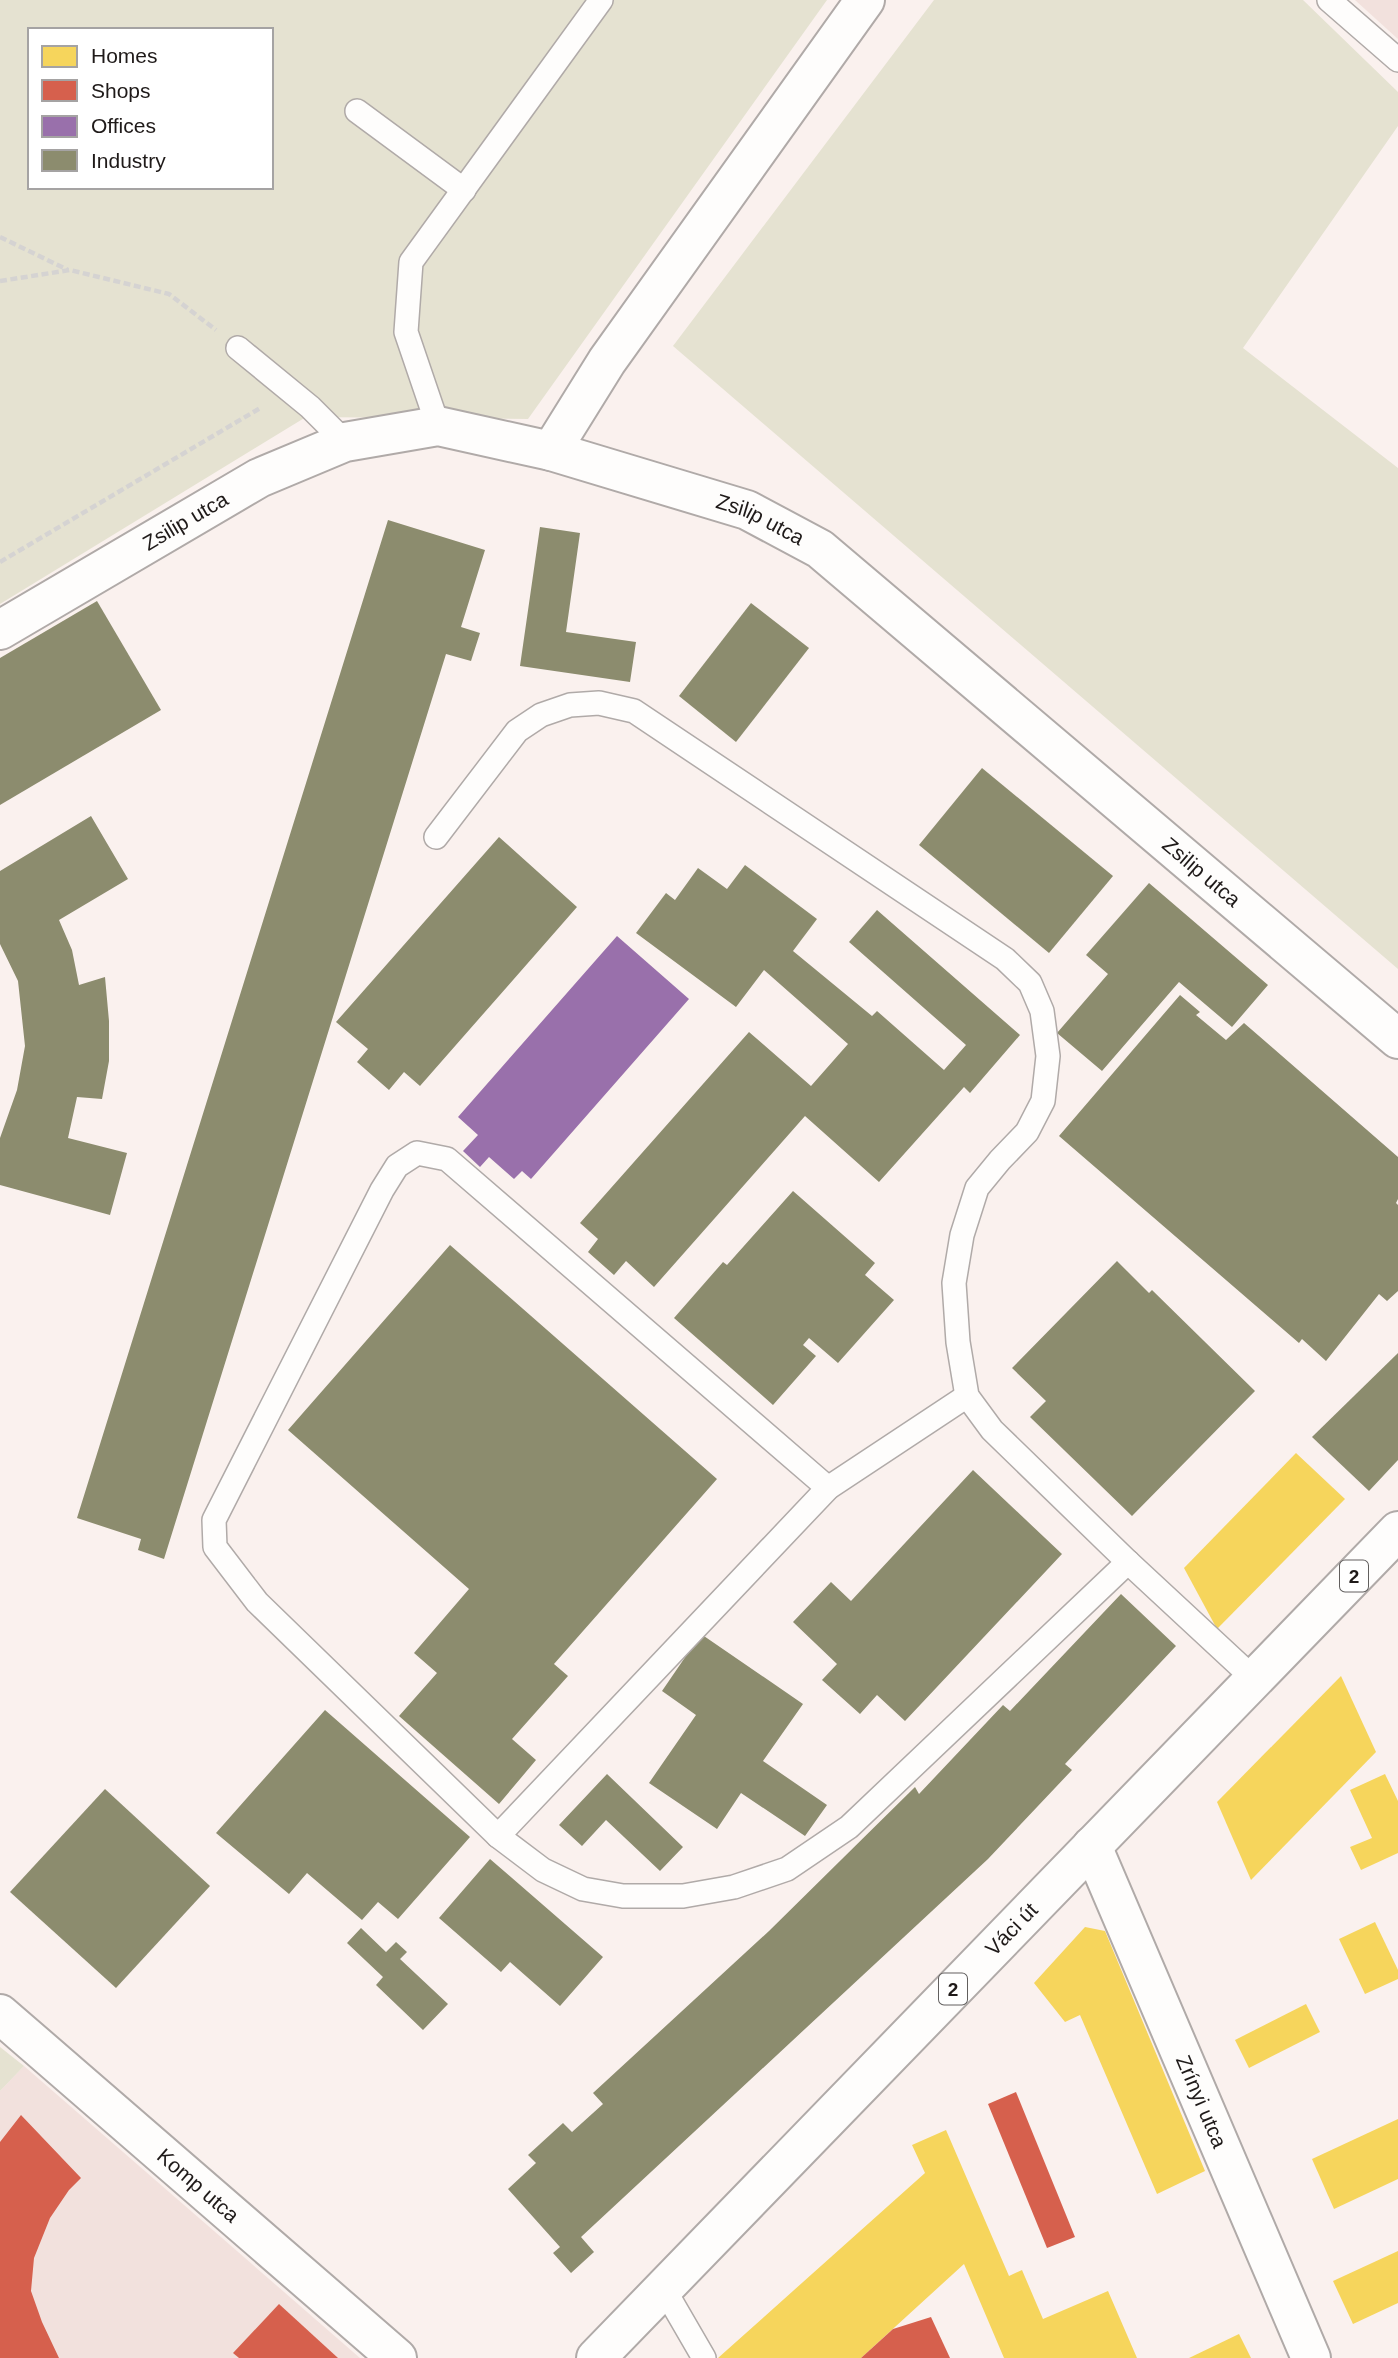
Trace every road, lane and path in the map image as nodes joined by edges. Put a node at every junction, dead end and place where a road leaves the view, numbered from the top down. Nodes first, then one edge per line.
1 (601, 0) edge
2 (865, 0) edge
3 (1329, 0) edge
4 (1398, 60) edge
5 (357, 111) dead end
6 (464, 190) junction
7 (0, 237) edge
8 (70, 271) junction
9 (0, 281) edge
10 (238, 348) joint
11 (290, 390) junction
12 (438, 426) junction
13 (345, 442) junction
14 (551, 451) junction
15 (0, 562) edge
16 (0, 630) edge
17 (436, 837) dead end
18 (1398, 1039) edge
19 (967, 1396) junction
20 (828, 1488) junction
21 (1398, 1531) edge
22 (1128, 1562) junction
23 (1254, 1678) junction
24 (498, 1836) junction
25 (1092, 1846) junction
26 (0, 2014) edge
27 (664, 2289) junction
28 (397, 2358) edge
29 (596, 2358) edge
30 (704, 2358) edge
31 (1311, 2358) edge

1 - 6 lane
2 - 14 street
3 - 4 lane
5 - 6 lane
6 - 12 lane
7 - 8 path
8 - 9 path
8 - 10 path
10 - 11 lane
11 - 13 lane
11 - 15 path
12 - 13 street, Zsilip utca
12 - 14 street, Zsilip utca
13 - 16 street, Zsilip utca
14 - 18 street, Zsilip utca
17 - 19 lane
19 - 20 lane
19 - 22 lane
20 - 24 lane
20 - 24 lane
21 - 23 street, Váci út / 2
22 - 23 lane
22 - 24 lane
23 - 25 street, Váci út / 2
25 - 27 street, Váci út / 2
25 - 31 street, Zrínyi utca
26 - 28 street, Komp utca
27 - 29 street, Váci út / 2
27 - 30 lane

